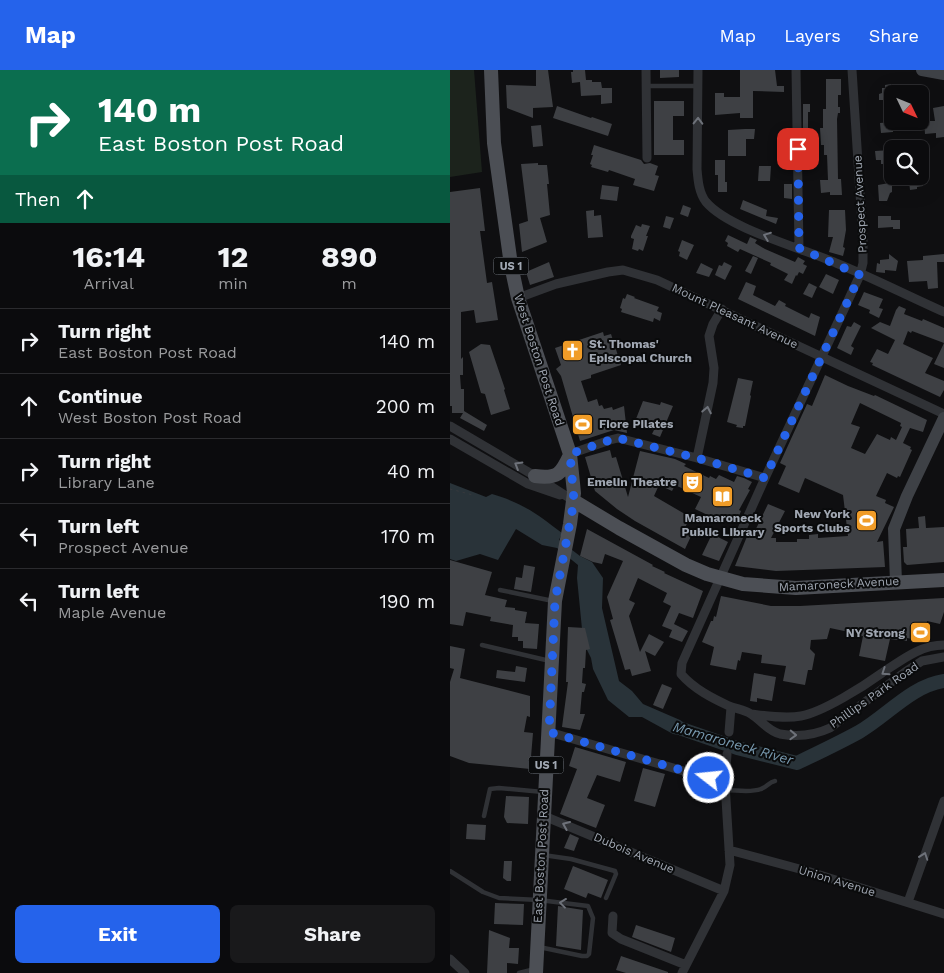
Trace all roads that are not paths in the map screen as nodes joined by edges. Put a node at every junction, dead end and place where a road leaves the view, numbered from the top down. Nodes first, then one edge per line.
1 (491, 70) edge
2 (646, 70) edge
3 (698, 70) edge
4 (796, 70) edge
5 (852, 70) edge
6 (922, 70) edge
7 (944, 74) edge
8 (646, 86) junction
9 (698, 86) junction
10 (647, 158) dead end
11 (799, 248) junction
12 (860, 275) junction
13 (518, 298) junction
14 (722, 309) junction
15 (944, 312) edge
16 (821, 356) junction
17 (944, 416) edge
18 (450, 426) edge
19 (450, 439) edge
20 (570, 454) junction
21 (697, 458) junction
22 (536, 476) junction
23 (765, 478) junction
24 (574, 501) junction
25 (720, 578) junction
26 (944, 580) edge
27 (896, 582) junction
28 (500, 590) dead end
29 (555, 601) junction
30 (482, 645) dead end
31 (944, 645) edge
32 (944, 657) edge
33 (551, 661) junction
34 (731, 707) junction
35 (751, 714) junction
36 (549, 732) junction
37 (729, 732) dead end
38 (727, 754) dead end
39 (775, 781) dead end
40 (726, 786) junction
41 (544, 792) junction
42 (944, 801) edge
43 (484, 816) dead end
44 (544, 816) junction
45 (729, 850) junction
46 (542, 855) junction
47 (450, 872) edge
48 (724, 891) junction
49 (606, 898) dead end
50 (539, 900) junction
51 (908, 902) junction
52 (944, 914) edge
53 (613, 916) dead end
54 (537, 947) junction
55 (450, 959) edge
56 (684, 969) edge
57 (536, 971) edge
58 (465, 973) edge
59 (519, 973) edge

1 - 13 main road, West Boston Post Road / US 1
2 - 8 street
3 - 9 street
4 - 11 street
5 - 12 street, Prospect Avenue
6 - 7 street
8 - 9 lane
8 - 10 street
11 -> 9 street
11 - 12 street
12 - 15 street
12 - 16 street, Prospect Avenue
13 - 14 street, Mount Pleasant Avenue
13 - 20 main road, West Boston Post Road / US 1
14 - 16 street, Mount Pleasant Avenue
21 -> 14 street
16 - 17 street, Mount Pleasant Avenue
16 - 23 street, Prospect Avenue
17 - 27 street
22 -> 18 street
19 - 24 street
20 - 21 street
20 - 22 main road
20 - 24 main road, West Boston Post Road / US 1
21 - 23 street
22 - 24 street
23 - 25 street, Prospect Avenue
24 - 25 main road, Mamaroneck Avenue
24 - 29 main road, East Boston Post Road / US 1
25 - 27 main road, Mamaroneck Avenue
25 - 34 street, Prospect Avenue
26 - 27 main road, Mamaroneck Avenue
28 - 29 lane
29 - 33 main road, East Boston Post Road / US 1
30 - 33 lane
31 -> 35 street, Phillips Park Road
35 -> 32 street, Phillips Park Road
33 - 36 main road, East Boston Post Road / US 1
34 - 35 street, Phillips Park Road
34 - 37 street
36 - 40 street
36 - 41 main road, East Boston Post Road / US 1
38 - 40 street
39 - 40 lane
40 - 45 street
41 - 43 lane
41 - 44 main road, East Boston Post Road / US 1
51 -> 42 street
44 - 46 main road, East Boston Post Road / US 1
48 -> 44 street, Dubois Avenue
45 - 48 street
45 - 51 street, Union Avenue
46 - 49 lane
46 - 50 main road, East Boston Post Road / US 1
47 - 50 lane
48 - 56 street
50 - 54 main road, East Boston Post Road / US 1
54 -> 50 lane
51 - 52 street, Union Avenue
53 - 56 street
54 - 57 main road, East Boston Post Road / US 1
55 - 58 street
57 - 59 lane

